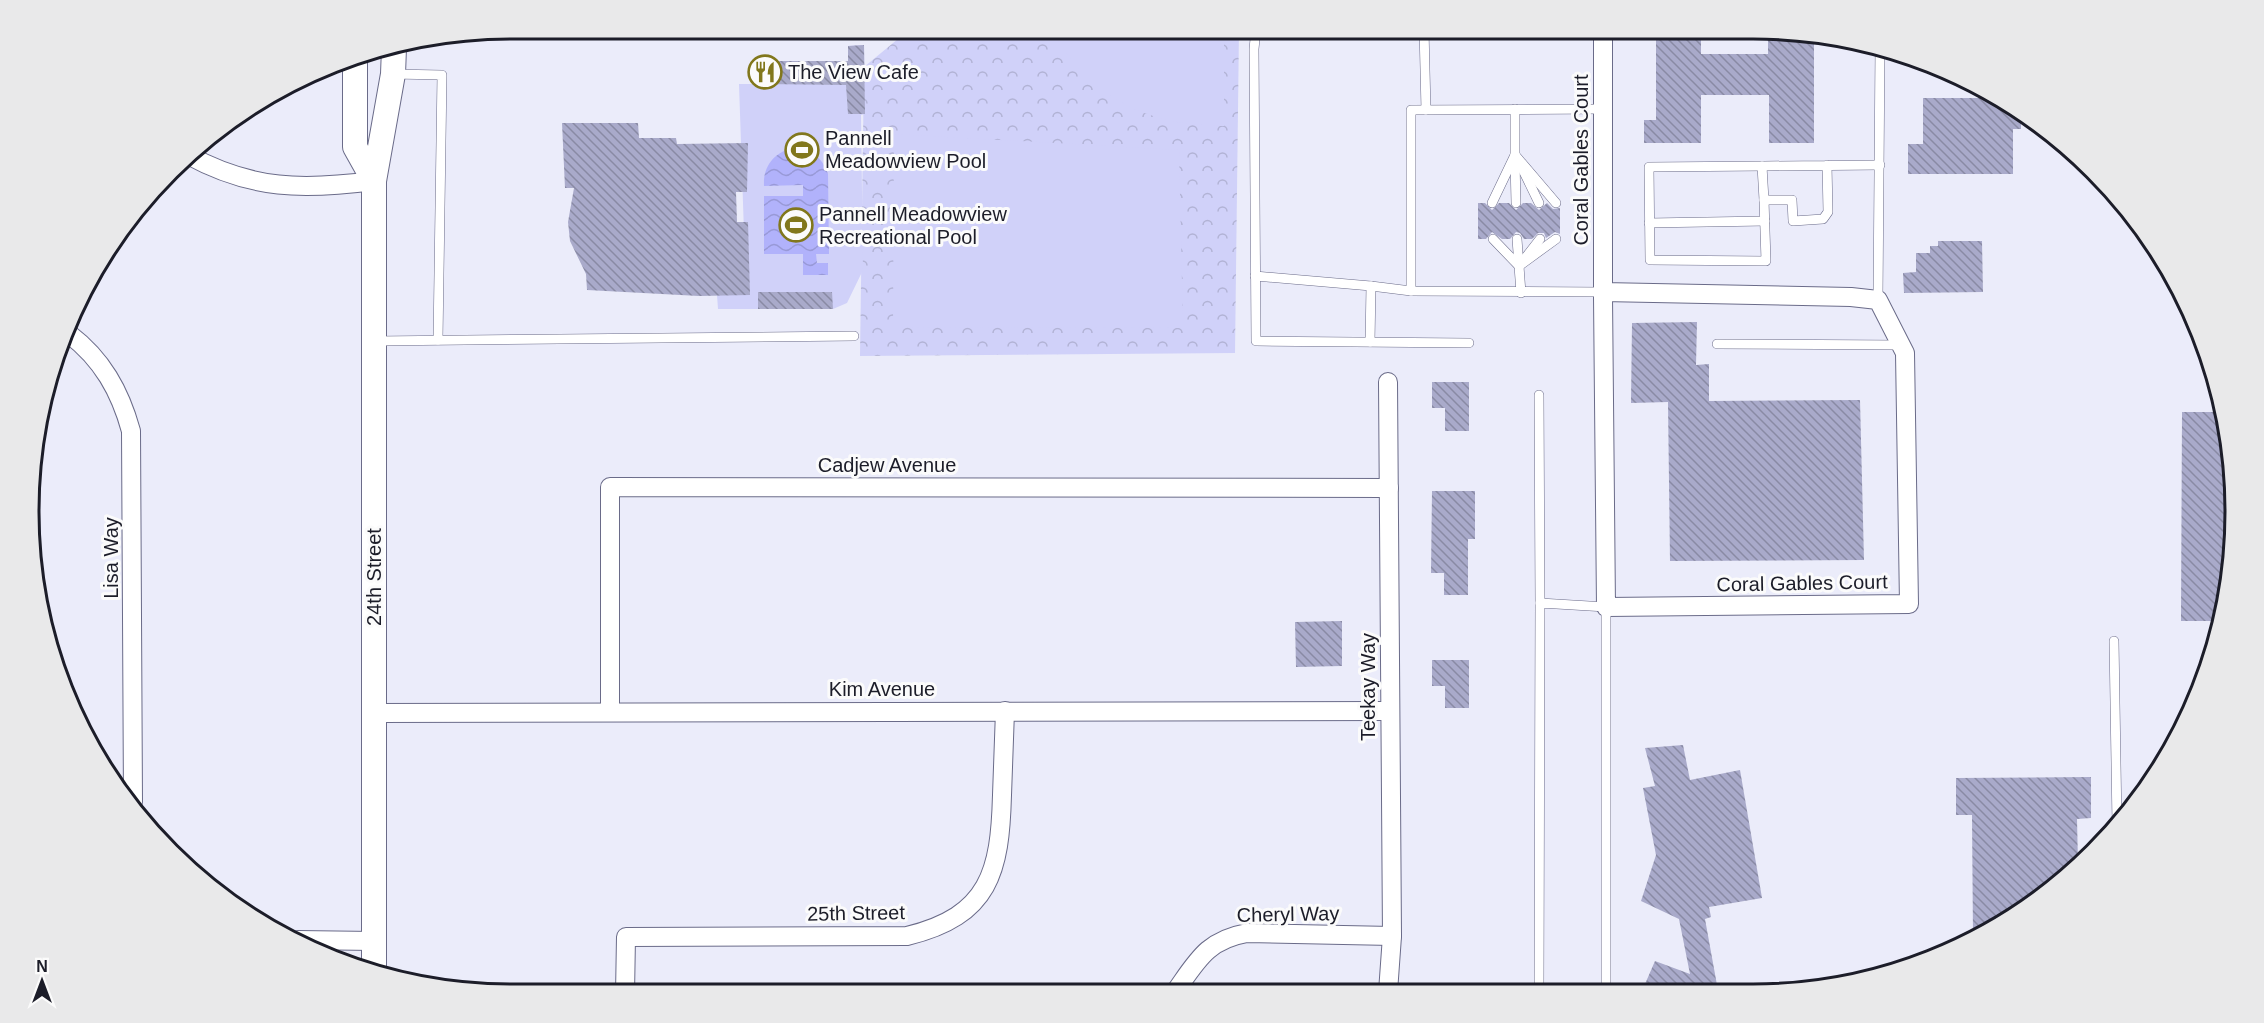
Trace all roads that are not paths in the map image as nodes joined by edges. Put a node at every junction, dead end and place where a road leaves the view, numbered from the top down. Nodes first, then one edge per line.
1 (1255, 39) edge
2 (1424, 39) edge
3 (1603, 39) edge
4 (394, 54) edge
5 (1880, 57) edge
6 (355, 66) edge
7 (393, 74) junction
8 (1515, 109) junction
9 (1603, 109) junction
10 (1426, 110) junction
11 (1515, 155) junction
12 (197, 159) edge
13 (1827, 165) junction
14 (1880, 165) junction
15 (1762, 166) junction
16 (374, 181) junction
17 (1764, 200) junction
18 (1492, 203) dead end
19 (1516, 203) dead end
20 (1539, 203) dead end
21 (1556, 203) dead end
22 (1765, 220) junction
23 (1649, 223) junction
24 (1493, 239) dead end
25 (1517, 239) dead end
26 (1540, 239) dead end
27 (1556, 239) dead end
28 (1519, 266) junction
29 (1255, 276) junction
30 (1371, 286) junction
31 (1411, 291) junction
32 (1603, 292) junction
33 (1521, 293) junction
34 (1878, 300) junction
35 (854, 336) dead end
36 (73, 337) edge
37 (438, 340) junction
38 (374, 341) junction
39 (1370, 342) junction
40 (1469, 344) dead end
41 (1717, 344) dead end
42 (1900, 345) junction
43 (1388, 382) dead end
44 (1539, 395) dead end
45 (1389, 488) junction
46 (1540, 603) junction
47 (1606, 608) junction
48 (2114, 641) dead end
49 (1005, 711) junction
50 (1390, 711) junction
51 (610, 712) junction
52 (374, 713) junction
53 (133, 793) edge
54 (2117, 812) edge
55 (1392, 936) junction
56 (314, 940) edge
57 (374, 941) junction
58 (374, 963) edge
59 (625, 984) edge
60 (1181, 984) edge
61 (1389, 984) edge
62 (1539, 984) edge
63 (1606, 984) edge

1 - 29 lane
2 - 10 lane
3 - 9 street, Coral Gables Court
4 - 7 street, 24th Street
5 - 14 lane
6 - 16 street, 24th Street
7 - 16 street, 24th Street
7 - 37 lane
8 - 9 lane
8 - 10 lane
8 - 11 lane
9 - 32 street, Coral Gables Court
10 - 31 lane
11 - 18 lane
11 - 19 lane
11 - 20 lane
11 - 21 lane
12 - 16 street
13 - 14 lane
13 - 15 lane
13 - 17 lane
14 - 34 lane
15 - 17 lane
15 - 23 lane
16 - 38 street, 24th Street
17 - 22 lane
22 - 23 lane
22 - 23 lane
24 - 28 lane
25 - 28 lane
26 - 28 lane
27 - 28 lane
28 - 33 lane
29 - 30 lane
29 - 39 lane
30 - 31 lane
30 - 39 lane
31 - 33 lane
32 - 33 lane
32 - 34 street
32 - 47 street, Coral Gables Court
34 - 42 street, Coral Gables Court
35 - 37 lane
36 - 53 street, Lisa Way
37 - 38 lane
38 - 52 street, 24th Street
39 - 40 lane
41 - 42 lane
42 - 47 street, Coral Gables Court
43 - 45 street, Teekay Way
44 - 46 lane
45 - 50 street, Teekay Way
45 - 51 street, Cadjew Avenue
46 - 47 lane
46 - 62 lane
47 - 63 lane
48 - 54 lane
49 - 50 street, Kim Avenue
49 - 51 street, Kim Avenue
49 - 59 street, 25th Street
50 - 55 street, Teekay Way
51 - 52 street, Kim Avenue
52 - 57 street, 24th Street
55 - 60 street, Cheryl Way
55 - 61 street, Teekay Way
56 - 57 street
57 - 58 street, 24th Street

